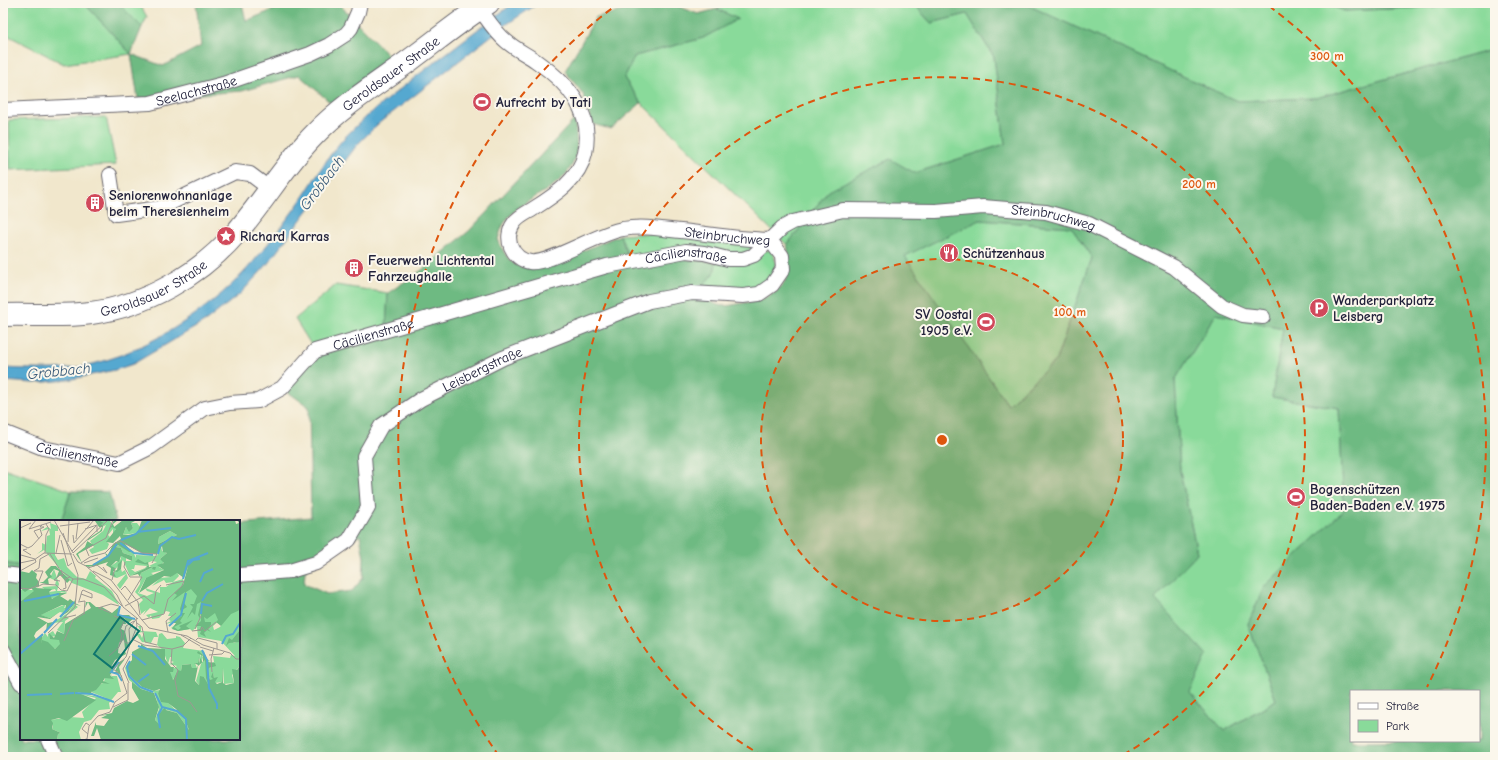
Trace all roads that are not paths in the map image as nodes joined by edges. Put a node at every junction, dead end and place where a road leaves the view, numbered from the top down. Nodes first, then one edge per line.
1 (360, 3) edge
2 (485, 10) edge
3 (3, 110) edge
4 (110, 175) dead end
5 (270, 189) junction
6 (770, 240) junction
7 (3, 315) edge
8 (1263, 317) dead end
9 (3, 432) edge
10 (3, 574) edge
11 (240, 575) edge
12 (20, 576) edge
13 (3, 650) edge
14 (20, 681) edge
15 (48, 740) edge
16 (56, 757) edge

1 - 3 street, Seelachstraße
2 - 5 main road, Geroldsauer Straße
2 - 6 street, Steinbruchweg
4 - 5 street
5 - 7 main road, Geroldsauer Straße
6 - 8 street, Steinbruchweg
6 - 9 street, Cäcilienstraße
6 - 11 street, Leisbergstraße
10 - 12 street
13 - 14 street
15 - 16 street

